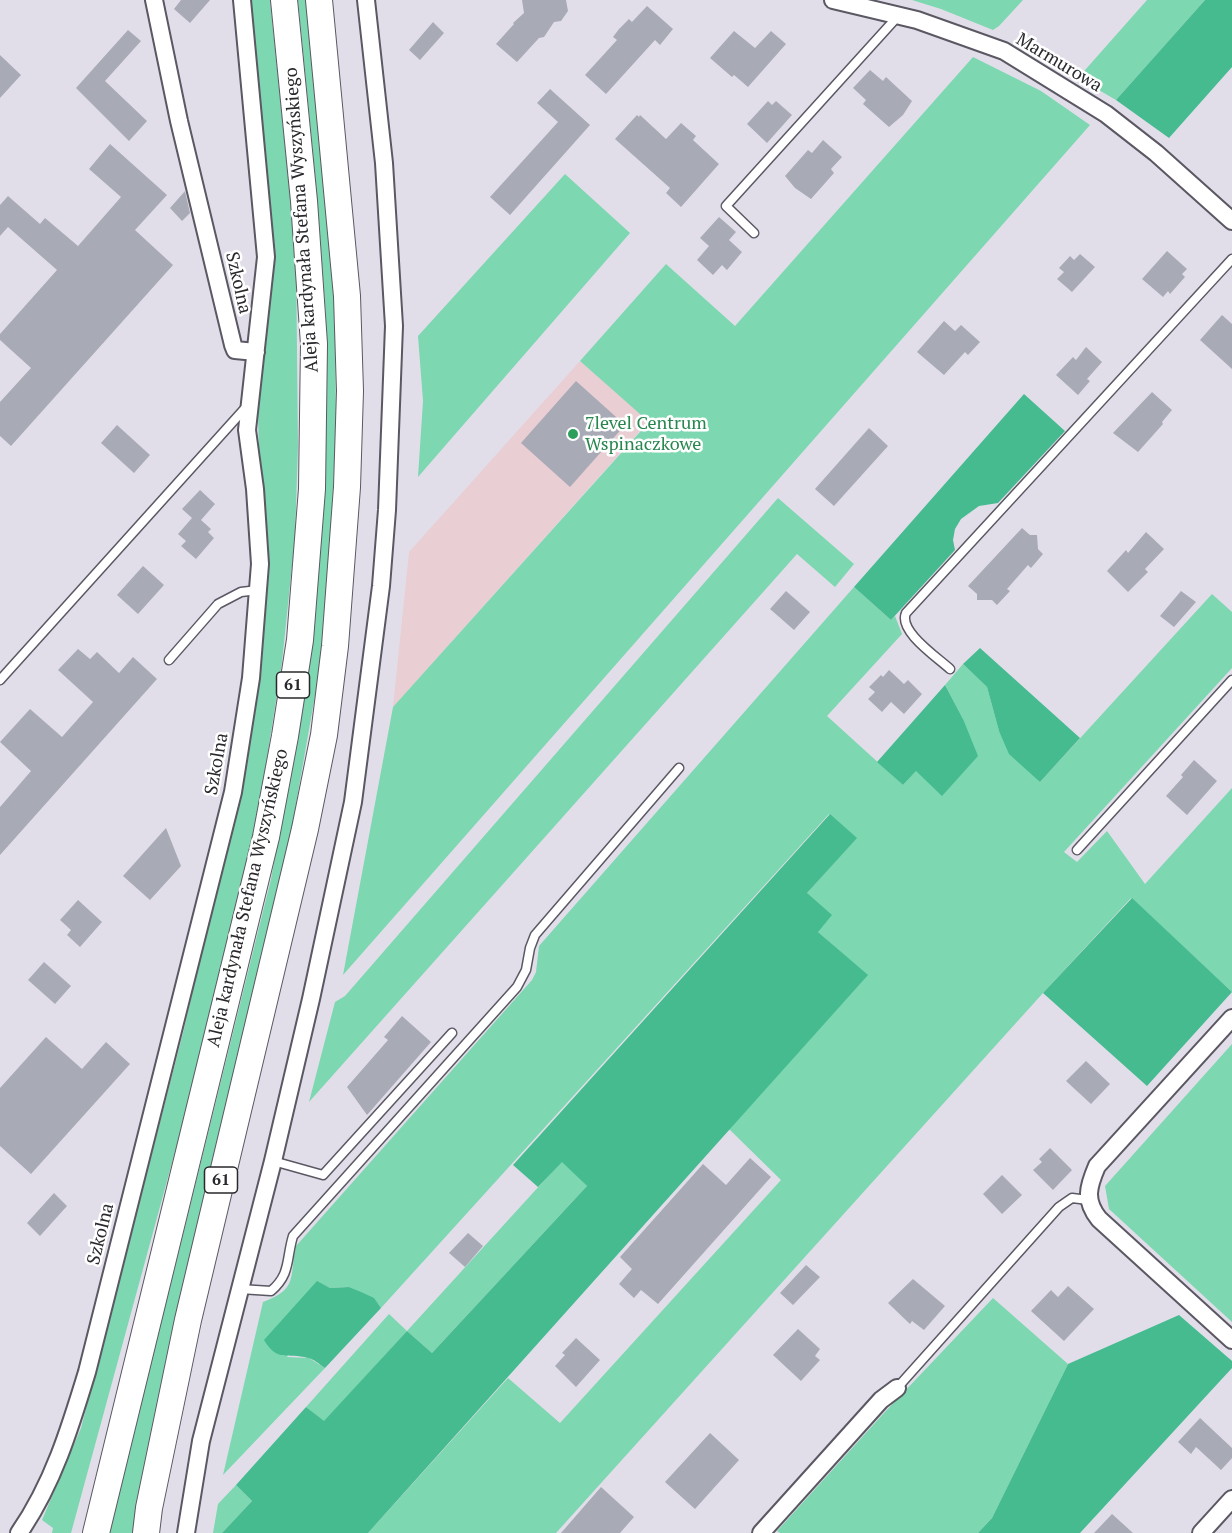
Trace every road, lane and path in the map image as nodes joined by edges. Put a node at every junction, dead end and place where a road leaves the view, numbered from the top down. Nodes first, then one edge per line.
1 (154, 0) edge
2 (242, 0) edge
3 (284, 0) edge
4 (319, 0) edge
5 (366, 0) edge
6 (833, 0) edge
7 (899, 15) junction
8 (1232, 221) edge
9 (754, 233) dead end
10 (1232, 259) edge
11 (256, 352) junction
12 (250, 403) junction
13 (258, 590) junction
14 (169, 660) dead end
15 (950, 669) dead end
16 (0, 680) edge
17 (1232, 680) edge
18 (679, 768) dead end
19 (1077, 850) dead end
20 (1232, 1018) edge
21 (452, 1033) dead end
22 (273, 1161) junction
23 (1088, 1200) junction
24 (240, 1289) junction
25 (1232, 1340) edge
26 (897, 1388) joint
27 (1232, 1499) edge
28 (19, 1533) edge
29 (96, 1533) edge
30 (146, 1533) edge
31 (186, 1533) edge
32 (761, 1533) edge
33 (1201, 1533) edge

1 - 11 street, Szkolna
2 - 11 street
3 - 29 main road, Aleja kardynała Stefana Wyszyńskiego / 61
4 - 30 main road, Aleja kardynała Stefana Wyszyńskiego / 61
5 - 22 street
6 - 7 street, Marmurowa
7 - 8 street, Marmurowa
7 - 9 lane
10 - 15 lane
11 - 12 street, Szkolna
12 - 13 street, Szkolna
12 - 16 lane
13 - 14 lane
13 - 28 street, Szkolna
17 - 19 lane
18 - 24 lane
20 - 23 street
21 - 22 lane
22 - 24 street
23 - 25 street
23 - 26 lane
24 - 31 street
26 - 32 street
27 - 33 street

